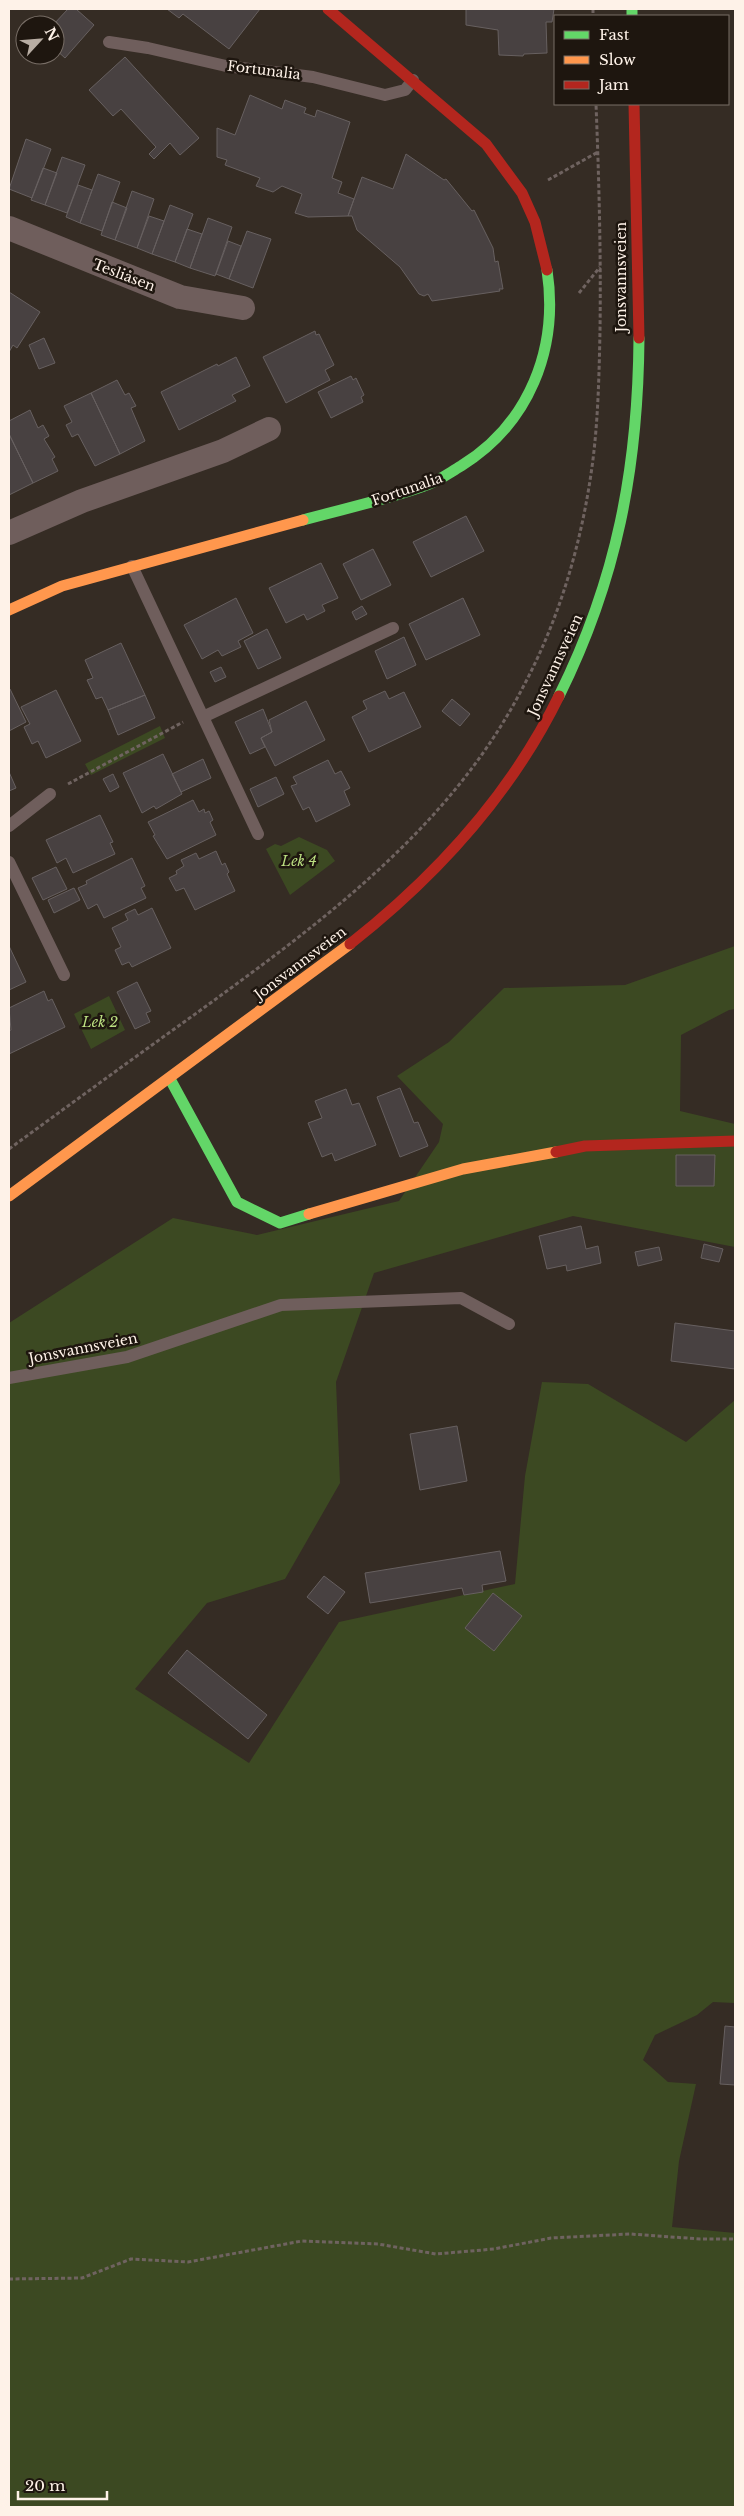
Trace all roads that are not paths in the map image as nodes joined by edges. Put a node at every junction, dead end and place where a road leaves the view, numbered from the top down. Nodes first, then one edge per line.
1 (328, 9) edge
2 (109, 42) dead end
3 (413, 80) junction
4 (634, 105) edge
5 (9, 228) edge
6 (243, 308) dead end
7 (269, 429) dead end
8 (9, 533) edge
9 (132, 566) junction
10 (9, 610) edge
11 (393, 628) dead end
12 (203, 717) junction
13 (50, 794) road end
14 (9, 826) edge
15 (258, 834) dead end
16 (9, 862) edge
17 (64, 975) dead end
18 (170, 1079) junction
19 (735, 1141) edge
20 (9, 1196) edge
21 (509, 1324) dead end
22 (9, 1378) edge

1 - 3 street, Fortunalia
2 - 3 lane, Fortunalia
3 - 9 street, Fortunalia
4 - 18 street, Jonsvannsveien
5 - 6 street, Tesliåsen
7 - 8 street
9 - 10 street, Fortunalia
9 - 12 lane
11 - 12 lane
12 - 15 lane
13 - 14 lane
16 - 17 lane
18 - 19 street
18 - 20 street, Jonsvannsveien
21 - 22 lane, Jonsvannsveien

